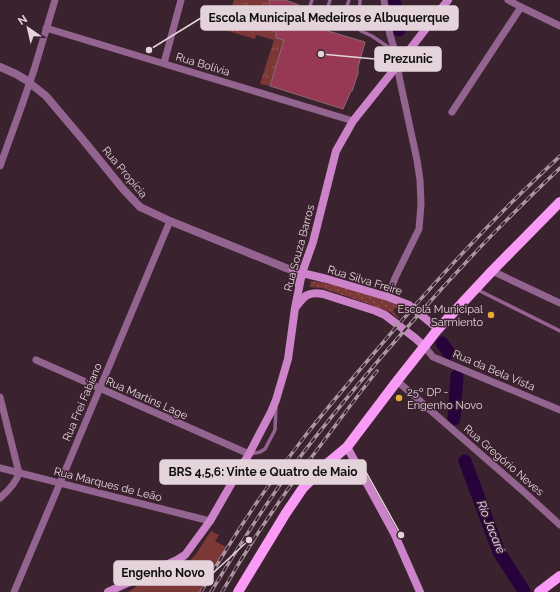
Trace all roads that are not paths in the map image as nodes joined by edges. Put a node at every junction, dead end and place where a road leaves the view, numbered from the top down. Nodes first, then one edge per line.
1 (55, 0) edge
2 (182, 0) edge
3 (312, 0) edge
4 (330, 0) edge
5 (349, 0) edge
6 (360, 0) edge
7 (384, 0) edge
8 (448, 0) edge
9 (508, 0) edge
10 (521, 7) junction
11 (324, 19) junction
12 (560, 26) edge
13 (46, 28) junction
14 (395, 51) junction
15 (164, 63) junction
16 (397, 66) junction
17 (0, 67) edge
18 (452, 112) dead end
19 (353, 121) junction
20 (0, 166) edge
21 (560, 202) edge
22 (170, 221) junction
23 (293, 270) junction
24 (492, 271) junction
25 (302, 274) junction
26 (299, 286) junction
27 (475, 288) junction
28 (388, 297) junction
29 (560, 303) edge
30 (295, 308) junction
31 (438, 329) junction
32 (560, 331) edge
33 (424, 346) junction
34 (36, 360) dead end
35 (397, 381) junction
36 (99, 389) junction
37 (0, 397) edge
38 (276, 400) junction
39 (560, 410) edge
40 (347, 447) junction
41 (249, 454) junction
42 (0, 468) edge
43 (19, 472) junction
44 (60, 483) junction
45 (0, 498) edge
46 (210, 521) junction
47 (560, 525) edge
48 (560, 576) edge
49 (14, 592) edge
50 (108, 592) edge
51 (238, 592) edge
52 (420, 592) edge
53 (539, 592) edge

1 - 13 street
2 - 15 street
3 - 11 lane
4 - 11 lane
5 - 11 lane
6 - 14 lane
7 - 14 street
8 - 16 main road, Rua Souza Barros
9 - 10 street
10 - 12 street
10 - 18 street
13 - 15 street, Rua Bolívia
13 - 20 street, bridge
14 - 16 street
15 - 19 street, Rua Bolívia
16 - 19 main road, Rua Souza Barros
16 - 28 street
17 - 22 street, Rua Propícia
19 - 25 main road, Rua Souza Barros
21 - 24 main road
22 - 23 street, Rua Propícia
22 - 36 street, Rua Frei Fabiano
23 - 25 street, Rua Propícia
23 - 26 main road
24 - 27 main road
24 - 29 street
25 - 26 main road, Rua Souza Barros
25 - 28 main road, Rua Silva Freire
26 - 30 main road, Rua Souza Barros
27 - 31 main road
27 - 32 lane
28 - 31 main road, Rua Silva Freire
30 - 33 main road
30 - 38 main road, Rua Souza Barros
31 - 33 main road
33 - 35 main road
33 - 39 street, Rua da Bela Vista
34 - 36 street, Rua Martins Lage
35 - 40 main road
35 - 47 street, Rua Gregório Neves
36 - 41 street, Rua Martins Lage
36 - 44 street, Rua Frei Fabiano
37 - 43 street
38 - 41 main road, Rua Souza Barros
38 - 41 lane
40 - 51 main road
40 - 52 main road
41 - 46 main road, Rua Souza Barros
42 - 43 street, Rua Marques de Leão
43 - 44 street, Rua Marques de Leão
43 - 45 street
44 - 46 street, Rua Marques de Leão
44 - 49 street, Rua Frei Fabiano
46 - 50 main road, Rua Souza Barros
48 - 53 main road

